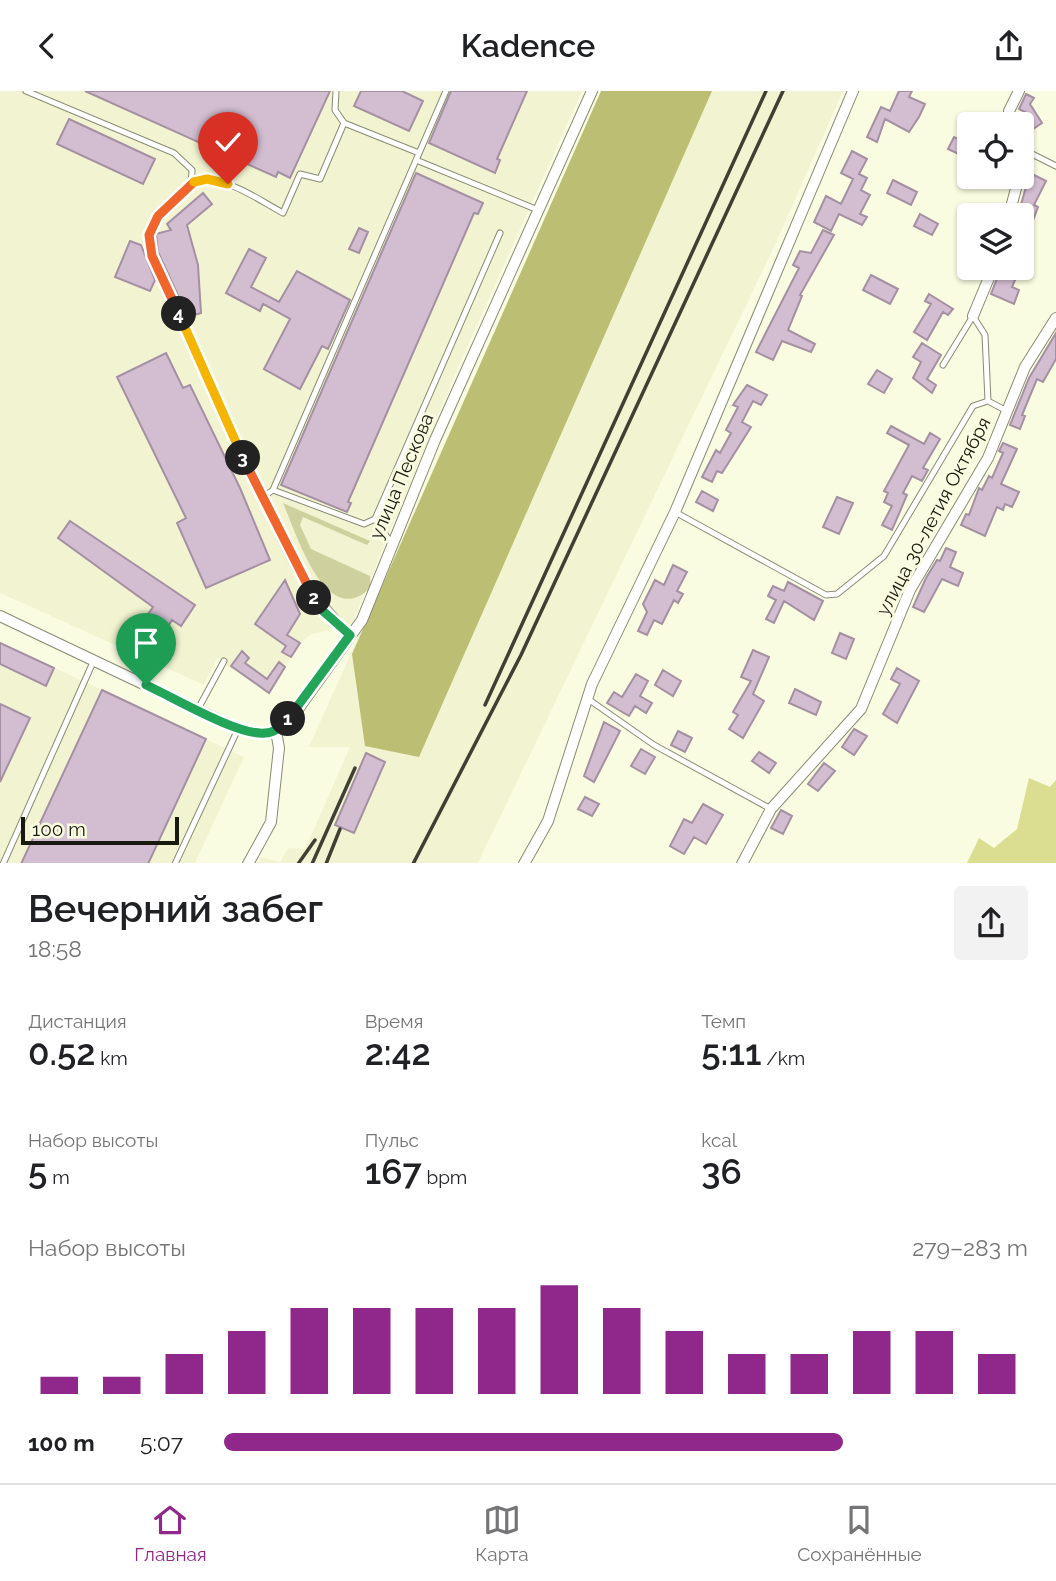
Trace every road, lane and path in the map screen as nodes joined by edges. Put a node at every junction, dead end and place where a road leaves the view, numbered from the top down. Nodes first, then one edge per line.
1 (26, 91) edge
2 (336, 91) edge
3 (446, 91) edge
4 (592, 91) edge
5 (853, 91) edge
6 (1019, 91) edge
7 (1009, 112) edge
8 (344, 123) junction
9 (1034, 152) edge
10 (419, 153) junction
11 (416, 160) junction
12 (1056, 166) edge
13 (192, 182) junction
14 (538, 210) junction
15 (500, 233) dead end
16 (988, 280) edge
17 (973, 316) junction
18 (1056, 318) edge
19 (943, 365) dead end
20 (988, 401) junction
21 (1007, 411) junction
22 (268, 493) junction
23 (675, 512) junction
24 (374, 519) junction
25 (391, 543) junction
26 (0, 616) edge
27 (350, 635) junction
28 (94, 660) junction
29 (224, 661) dead end
30 (587, 698) junction
31 (198, 709) junction
32 (238, 729) junction
33 (275, 731) junction
34 (771, 809) junction
35 (3, 863) edge
36 (175, 863) edge
37 (248, 863) edge
38 (524, 863) edge
39 (742, 863) edge

1 - 13 lane
2 - 8 lane
3 - 10 lane
4 - 14 street, улица Пескова
5 - 23 street
6 - 7 street
8 - 10 lane
8 - 13 lane
9 - 12 lane
10 - 11 lane
11 - 14 lane
11 - 22 lane
13 - 22 lane
14 - 25 street, улица Пескова
15 - 24 lane
16 - 17 street
17 - 19 lane
17 - 20 lane
18 - 21 street, улица 30-летия Октября
20 - 21 lane
20 - 23 lane
21 - 34 street, улица 30-летия Октября
22 - 24 lane
22 - 27 street
23 - 30 street
24 - 25 lane
25 - 27 street, улица Пескова
26 - 28 street
27 - 33 street, улица Пескова
28 - 31 street
28 - 35 lane
29 - 31 lane
30 - 34 lane
30 - 38 street
31 - 32 street
32 - 33 street
32 - 36 lane
33 - 37 street
34 - 39 street, улица 30-летия Октября

